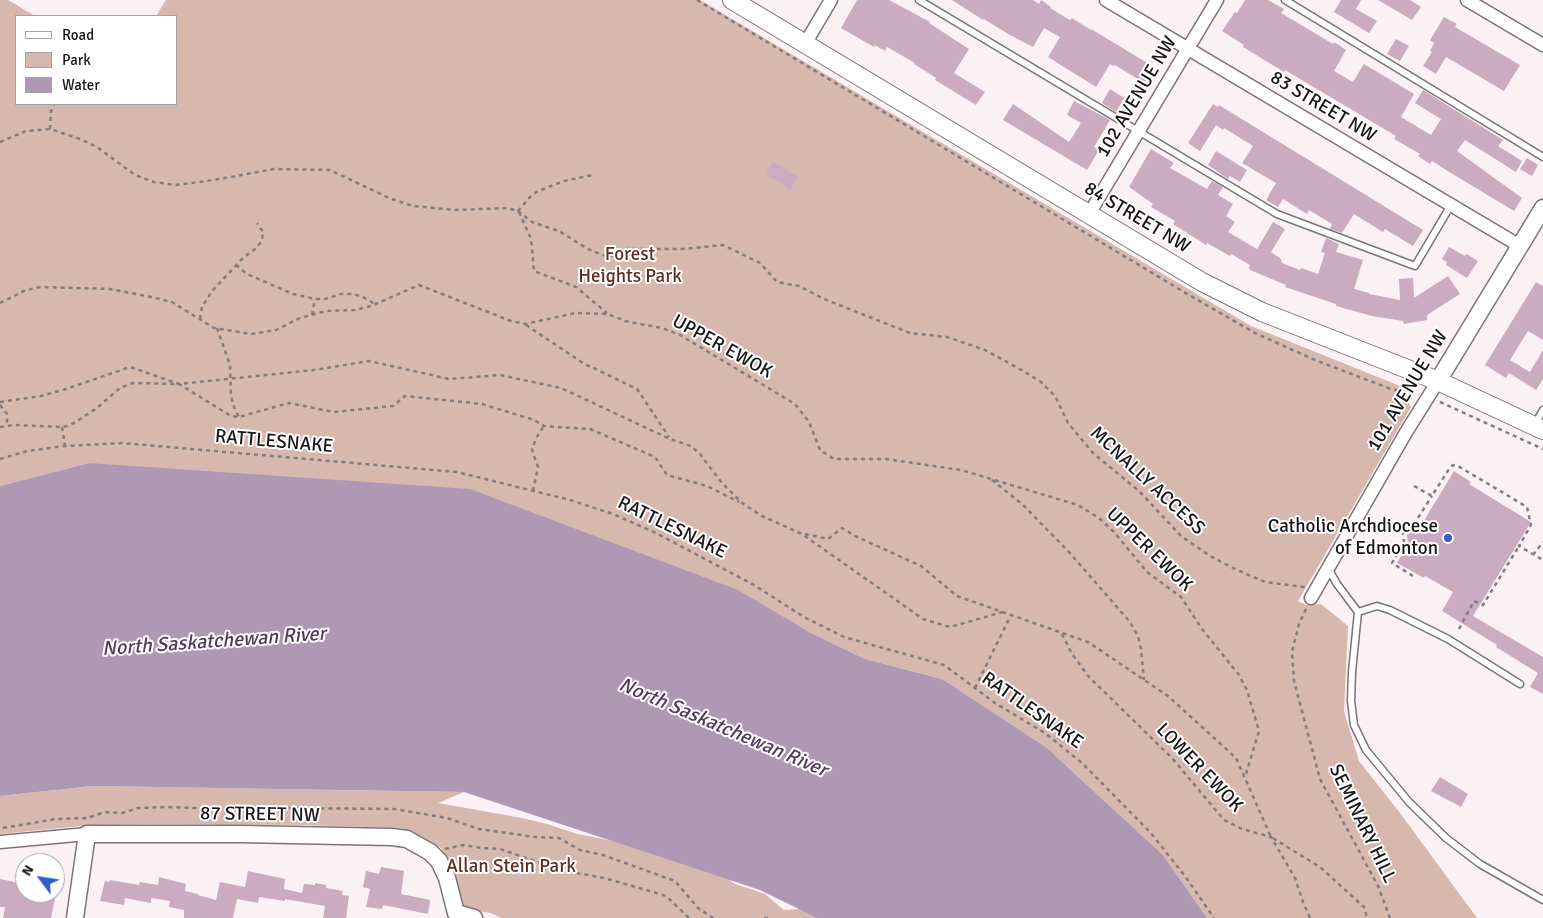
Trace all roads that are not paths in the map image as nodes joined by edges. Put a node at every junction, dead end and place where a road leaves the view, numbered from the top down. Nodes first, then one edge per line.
1 (732, 0) edge
2 (831, 0) edge
3 (920, 0) edge
4 (1106, 0) edge
5 (1217, 0) edge
6 (1285, 0) edge
7 (1468, 0) edge
8 (804, 44) junction
9 (1543, 46) edge
10 (1188, 49) junction
11 (1138, 131) junction
12 (1543, 157) edge
13 (1451, 205) junction
14 (1543, 208) edge
15 (1089, 214) junction
16 (1520, 246) junction
17 (1438, 381) junction
18 (1543, 410) edge
19 (1538, 428) edge
20 (1328, 567) junction
21 (1311, 598) road end
22 (1358, 612) junction
23 (1520, 684) dead end
24 (87, 834) junction
25 (0, 842) edge
26 (1543, 900) edge
27 (455, 915) edge
28 (75, 918) edge
29 (474, 918) edge

1 - 8 main road, 84 STREET NW
2 - 8 street
3 - 11 lane
4 - 10 street, 83 STREET NW
5 - 10 street, 102 AVENUE NW
6 - 12 lane
7 - 9 street
8 - 15 main road, 84 STREET NW
10 - 11 street, 102 AVENUE NW
10 - 13 street, 83 STREET NW
11 - 13 lane
11 - 15 street, 102 AVENUE NW
13 - 16 street, 83 STREET NW
14 - 16 street, 101 AVENUE NW
15 - 17 main road, 84 STREET NW
16 - 17 street, 101 AVENUE NW
17 - 19 main road, 84 STREET NW
17 - 20 street, 101 AVENUE NW
18 - 19 lane
20 - 21 street, 101 AVENUE NW
20 - 22 lane
22 - 23 lane
22 - 26 lane
24 - 25 street, 87 STREET NW
24 - 27 street, 87 STREET NW
24 - 28 street
27 - 29 street, 87 STREET NW

